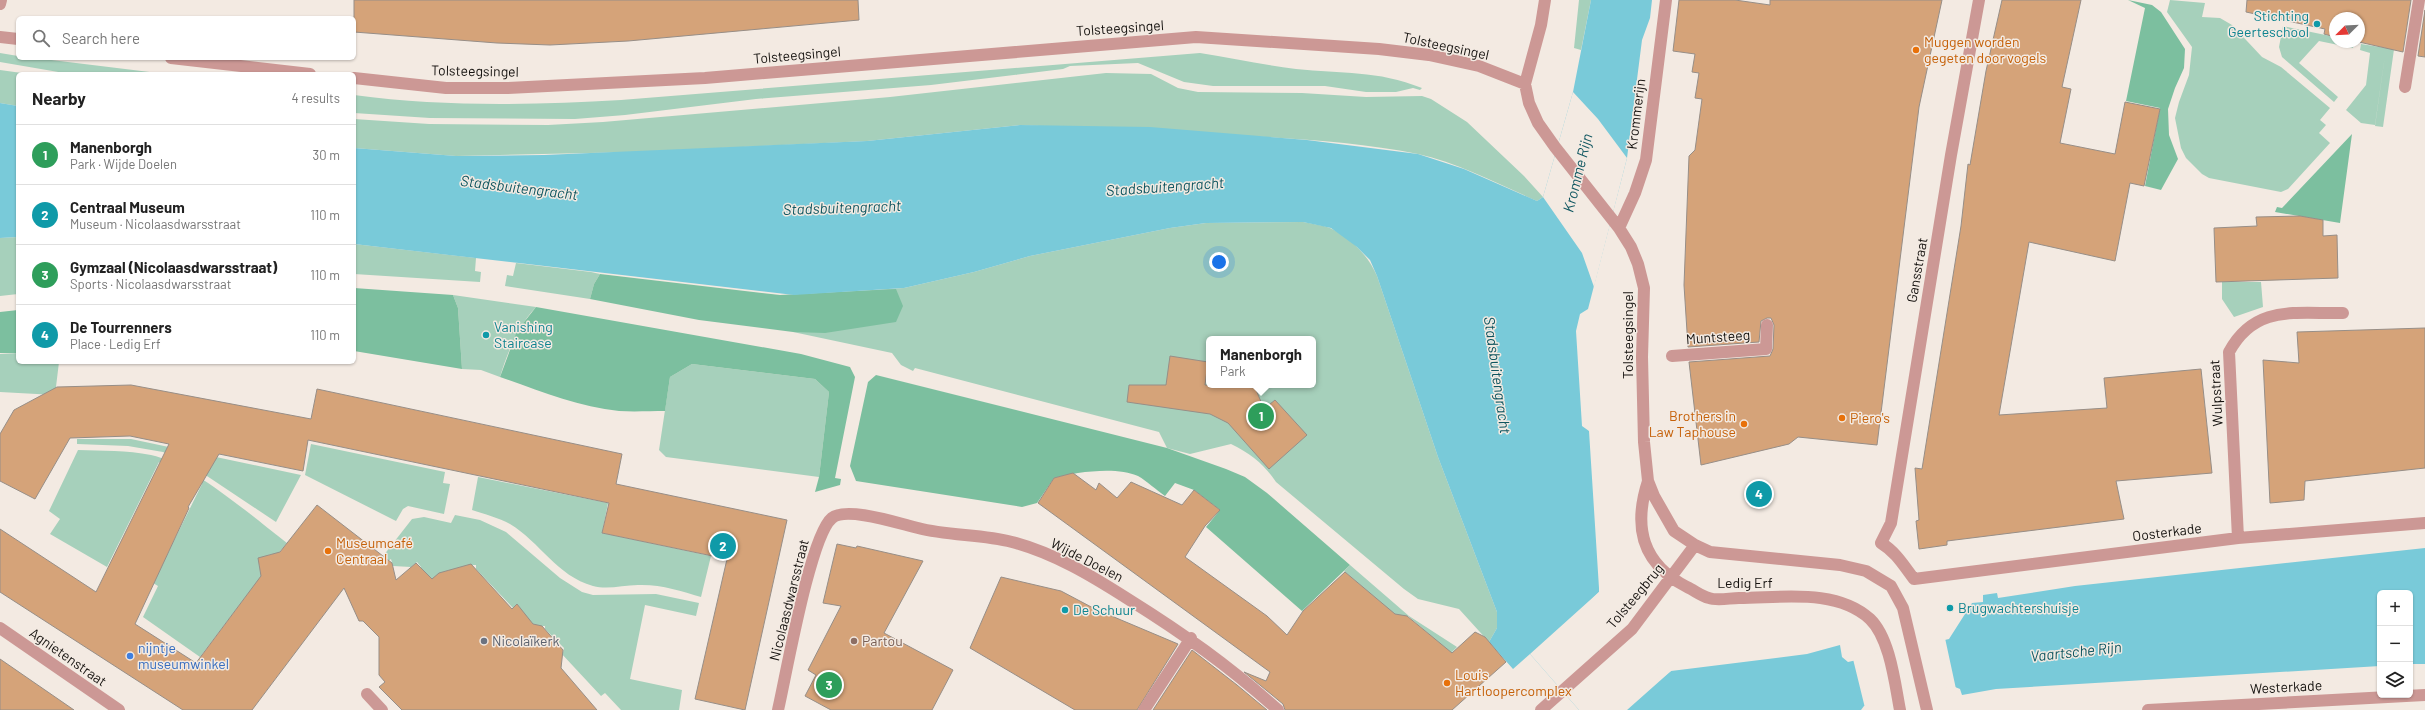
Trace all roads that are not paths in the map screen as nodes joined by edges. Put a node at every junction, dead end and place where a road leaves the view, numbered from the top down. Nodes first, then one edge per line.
1 (1, 0) edge
2 (1545, 0) edge
3 (1666, 0) edge
4 (1980, 0) edge
5 (2419, 0) edge
6 (0, 4) edge
7 (0, 37) edge
8 (16, 39) edge
9 (188, 60) edge
10 (293, 72) edge
11 (356, 78) edge
12 (1525, 84) junction
13 (2405, 87) dead end
14 (1615, 224) junction
15 (2343, 313) dead end
16 (1767, 324) dead end
17 (1672, 356) dead end
18 (1643, 408) joint
19 (1648, 481) junction
20 (849, 514) joint
21 (2425, 523) edge
22 (2238, 538) junction
23 (1695, 545) junction
24 (1670, 578) junction
25 (1914, 580) joint
26 (0, 628) edge
27 (1191, 638) junction
28 (367, 694) dead end
29 (2425, 694) edge
30 (1900, 706) edge
31 (119, 710) edge
32 (382, 710) edge
33 (778, 710) edge
34 (1144, 710) edge
35 (1278, 710) edge
36 (1541, 710) edge
37 (1927, 710) edge
38 (2148, 710) edge

1 - 6 street
2 - 12 street
3 - 14 street, Krommerijn
4 - 25 street, Gansstraat
5 - 13 street
7 - 8 street
9 - 10 street
11 - 12 street, Tolsteegsingel
12 - 14 street, Tolsteegsingel
14 - 18 street, Tolsteegsingel
15 - 22 street, Wulpstraat
16 - 17 street, Muntsteeg
18 - 19 street, Ledig Erf
19 - 23 street, Ledig Erf
19 - 24 street, Ledig Erf
20 - 27 street, Wijde Doelen
20 - 33 street, Nicolaasdwarsstraat
21 - 22 street, Oosterkade
22 - 25 street, Oosterkade
23 - 24 street, Tolsteegbrug
23 - 37 street, Ledig Erf
24 - 30 street, Ledig Erf
24 - 36 street, Tolsteegbrug
26 - 31 street, Agnietenstraat
27 - 34 street
27 - 35 street, Wijde Doelen
28 - 32 street
29 - 38 street, Westerkade

